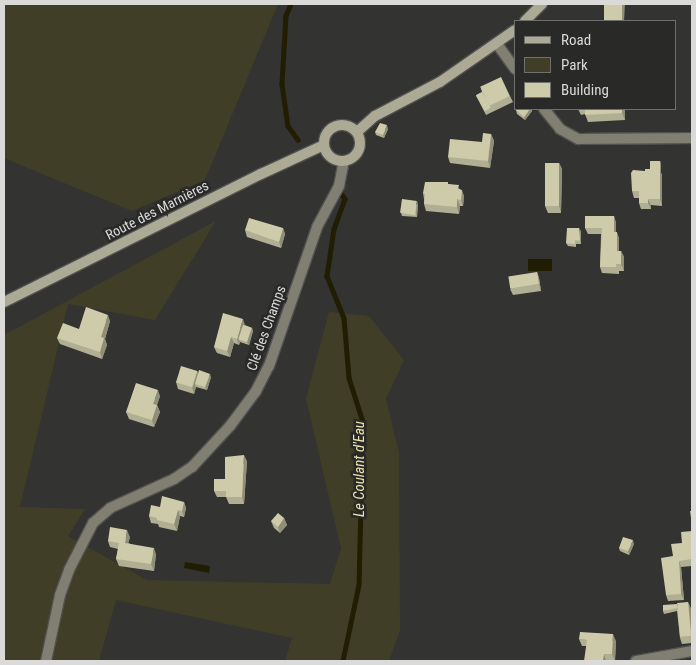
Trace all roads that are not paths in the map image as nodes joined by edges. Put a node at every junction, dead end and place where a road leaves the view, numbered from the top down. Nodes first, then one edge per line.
1 (542, 4) edge
2 (526, 20) edge
3 (514, 31) edge
4 (497, 44) junction
5 (514, 68) edge
6 (545, 110) edge
7 (356, 132) junction
8 (692, 138) edge
9 (324, 145) junction
10 (344, 160) junction
11 (4, 302) edge
12 (692, 651) edge
13 (46, 661) edge
14 (636, 661) edge

1 - 2 street
3 - 4 street
4 - 5 street
4 - 7 street
6 - 8 street
7 - 9 street
7 - 10 street
9 - 10 street
9 - 11 street, Route des Marnières
10 - 13 street, Clé des Champs
12 - 14 street

